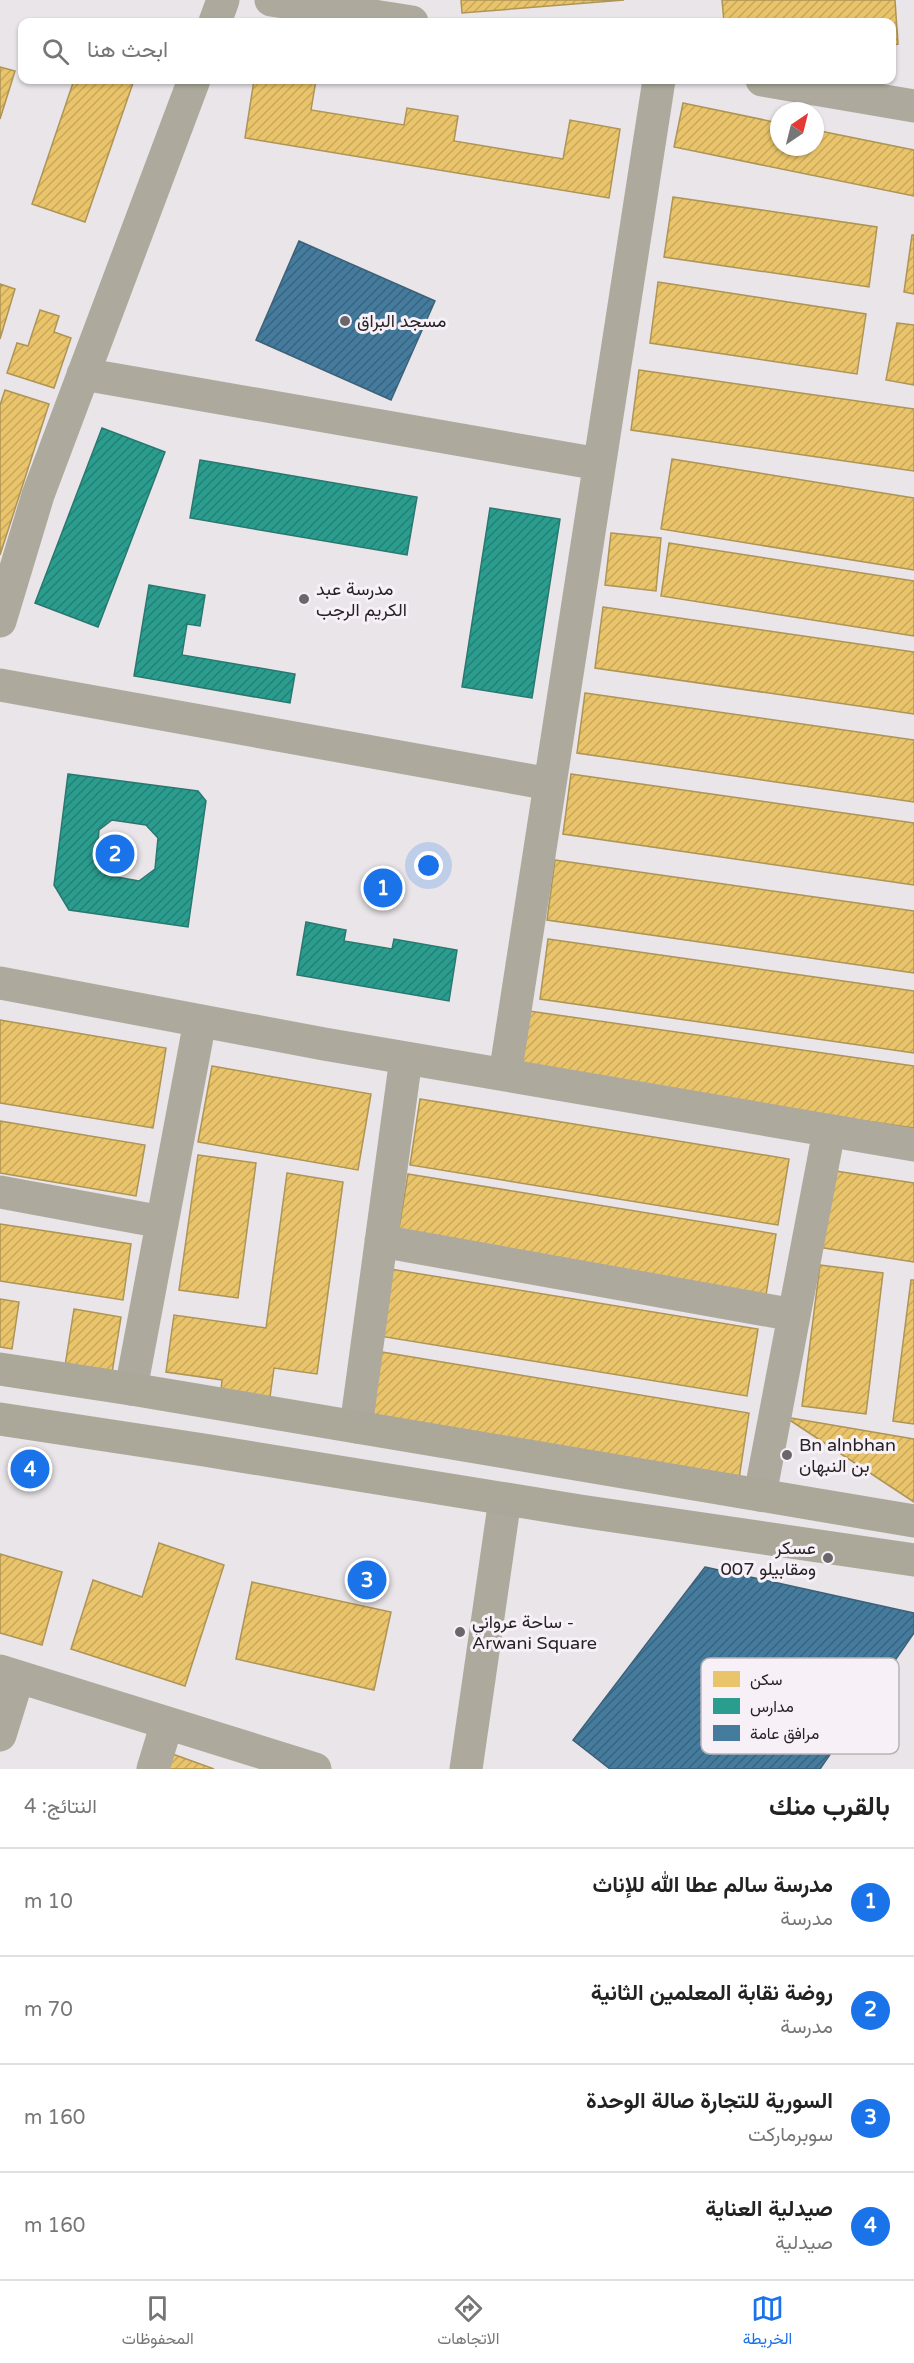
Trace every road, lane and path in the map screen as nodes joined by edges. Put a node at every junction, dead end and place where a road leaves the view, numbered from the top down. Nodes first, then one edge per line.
1 (223, 0) edge
2 (271, 0) edge
3 (216, 18) edge
4 (386, 18) edge
5 (192, 84) edge
6 (658, 84) edge
7 (785, 84) edge
8 (914, 106) edge
9 (83, 374) junction
10 (599, 464) junction
11 (0, 621) edge
12 (0, 685) edge
13 (550, 784) junction
14 (0, 983) edge
15 (200, 1021) junction
16 (406, 1058) junction
17 (505, 1075) junction
18 (829, 1131) junction
19 (914, 1145) edge
20 (0, 1192) edge
21 (162, 1222) junction
22 (381, 1241) junction
23 (794, 1315) junction
24 (0, 1369) edge
25 (131, 1389) junction
26 (0, 1419) edge
27 (356, 1427) junction
28 (760, 1495) junction
29 (506, 1499) junction
30 (914, 1521) edge
31 (914, 1560) edge
32 (9, 1674) edge
33 (167, 1723) junction
34 (0, 1735) edge
35 (308, 1768) edge
36 (153, 1769) edge
37 (466, 1769) edge

1 - 3 street
2 - 4 street
5 - 9 street
6 - 10 street
7 - 8 street
9 - 10 street
9 - 11 street
10 - 13 street
12 - 13 street
13 - 17 street
14 - 15 street
15 - 16 street
15 - 21 street
16 - 17 street
16 - 22 street
17 - 18 street
18 - 19 street
18 - 23 street
20 - 21 street
21 - 25 street
22 - 23 street
22 - 27 street
23 - 28 street
24 - 25 main road
25 - 27 main road
26 - 29 main road
27 - 28 main road
28 - 30 main road
29 - 31 main road
29 - 37 street
32 - 33 street
32 - 34 street
33 - 35 street
33 - 36 street

